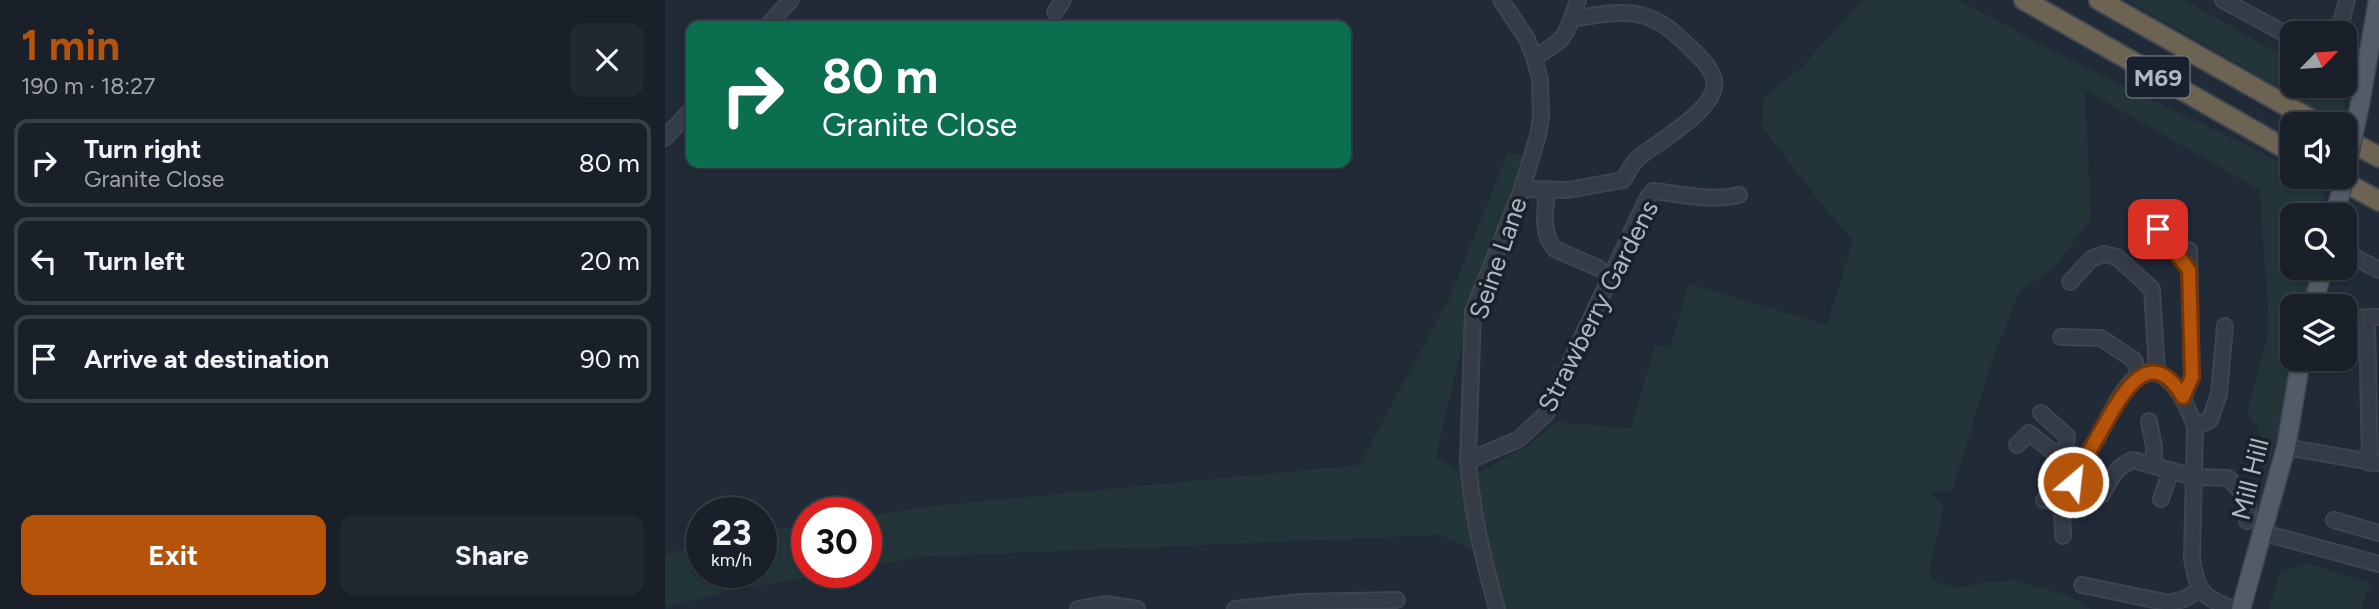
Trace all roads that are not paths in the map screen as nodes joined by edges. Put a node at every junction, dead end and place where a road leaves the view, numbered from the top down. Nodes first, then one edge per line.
1 (791, 0) edge
2 (1501, 0) edge
3 (1578, 0) edge
4 (2024, 0) edge
5 (2099, 0) edge
6 (2223, 0) edge
7 (2347, 0) edge
8 (2378, 0) edge
9 (1571, 19) junction
10 (772, 21) edge
11 (2341, 21) edge
12 (2280, 30) edge
13 (1534, 57) junction
14 (2357, 72) edge
15 (2364, 81) junction
16 (2298, 112) edge
17 (686, 115) edge
18 (2357, 118) edge
19 (665, 138) edge
20 (2357, 145) edge
21 (2280, 146) edge
22 (2379, 157) edge
23 (1522, 189) junction
24 (1547, 189) junction
25 (2357, 189) edge
26 (1739, 195) dead end
27 (2379, 201) edge
28 (2158, 229) dead end
29 (2189, 250) dead end
30 (2357, 258) edge
31 (1598, 268) dead end
32 (2189, 270) junction
33 (2379, 270) edge
34 (2070, 282) dead end
35 (2373, 318) edge
36 (2225, 326) dead end
37 (2061, 337) dead end
38 (2299, 371) edge
39 (2157, 373) junction
40 (2140, 376) junction
41 (2183, 397) junction
42 (2041, 413) dead end
43 (2149, 421) dead end
44 (2195, 428) junction
45 (2017, 445) dead end
46 (2286, 447) junction
47 (1468, 461) junction
48 (2065, 461) junction
49 (2374, 463) edge
50 (2154, 466) junction
51 (2080, 469) junction
52 (2171, 470) junction
53 (2194, 477) junction
54 (2102, 495) dead end
55 (2161, 499) dead end
56 (2044, 500) dead end
57 (2063, 504) junction
58 (2334, 520) dead end
59 (2248, 522) dead end
60 (2264, 533) junction
61 (2379, 533) edge
62 (2063, 536) dead end
63 (2379, 564) edge
64 (2083, 585) dead end
65 (2200, 590) junction
66 (1397, 600) dead end
67 (2168, 606) edge
68 (1077, 609) edge
69 (1137, 609) edge
70 (1235, 609) edge
71 (1497, 609) edge
72 (2233, 609) edge
73 (2241, 609) edge

1 - 10 street
2 - 13 street, Seine Lane
3 - 9 street
4 - 21 highway, M69
5 - 16 highway, M69
6 - 12 street
7 - 11 street
8 - 15 main road
9 - 13 street
9 - 24 street
13 - 23 street, Seine Lane
14 - 15 street
15 - 18 main road, bridge
17 - 19 street
20 - 22 highway
23 - 24 street
23 - 47 street, Seine Lane
24 - 31 street
25 - 27 highway
26 - 47 street, Strawberry Gardens
28 - 32 street
29 - 32 street
30 - 33 street
32 - 41 street
34 - 39 street
35 - 49 street
36 - 44 street
37 - 40 street
38 - 46 main road, Mill Hill
39 - 40 street
39 - 41 street
40 - 51 street
41 - 44 street
42 - 48 street
43 - 50 street
44 - 53 street
45 - 48 street
46 - 49 street
46 - 60 main road, Mill Hill
47 - 71 street, Seine Lane
48 - 51 street
50 - 52 street
50 - 54 street
51 - 57 street
52 - 53 street
52 - 55 street
53 - 59 street
53 - 65 street
56 - 57 street
57 - 62 street
58 - 61 street
60 - 63 street
60 - 73 main road, Mill Hill
64 - 67 street
65 - 67 street
65 - 72 street
66 - 70 street
68 - 69 street

